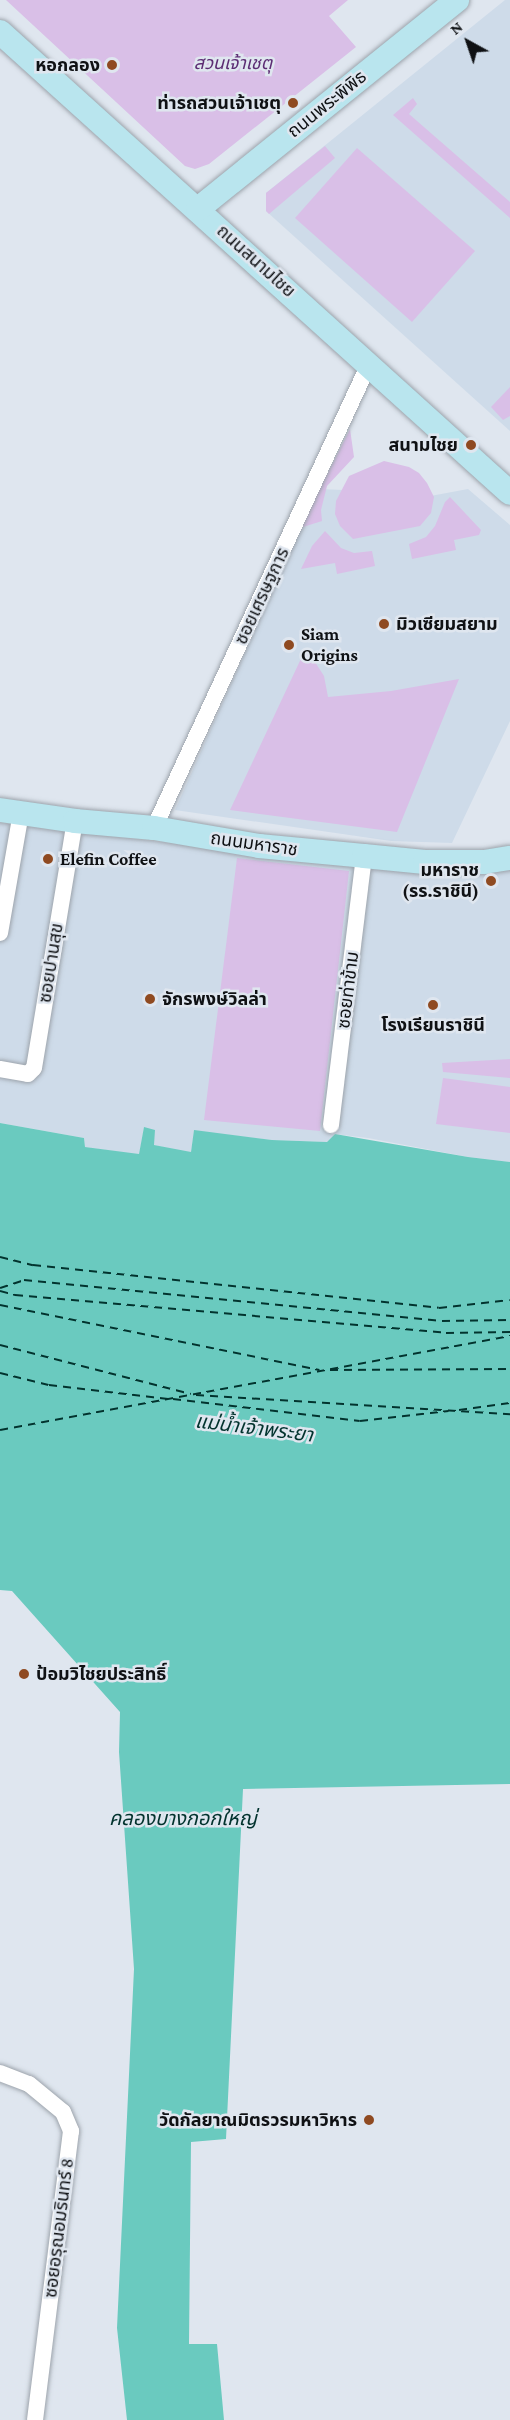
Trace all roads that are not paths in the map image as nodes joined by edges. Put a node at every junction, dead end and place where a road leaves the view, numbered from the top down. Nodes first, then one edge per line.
1 (457, 0) edge
2 (0, 32) edge
3 (198, 209) junction
4 (369, 364) junction
5 (510, 493) edge
6 (10, 811) edge
7 (75, 821) junction
8 (154, 828) junction
9 (364, 856) junction
10 (510, 858) edge
11 (0, 933) edge
12 (0, 1070) edge
13 (331, 1125) dead end
14 (0, 2073) edge
15 (35, 2420) edge

1 - 3 street, ถนนพระพิพิธ
2 - 3 street, ถนนสนามไชย
3 - 4 street, ถนนสนามไชย
4 - 5 street, ถนนสนามไชย
4 - 8 street, ซอยเศรษฐการ
6 - 7 street, ถนนมหาราช
6 - 11 street
7 - 8 street, ถนนมหาราช
7 - 12 street, ซอยปานสุข
8 - 9 street, ถนนมหาราช
9 - 10 street, ถนนมหาราช
9 - 13 street, ซอยท่าข้าม
14 - 15 street, ซอยอรุณอมรินทร์ 8

